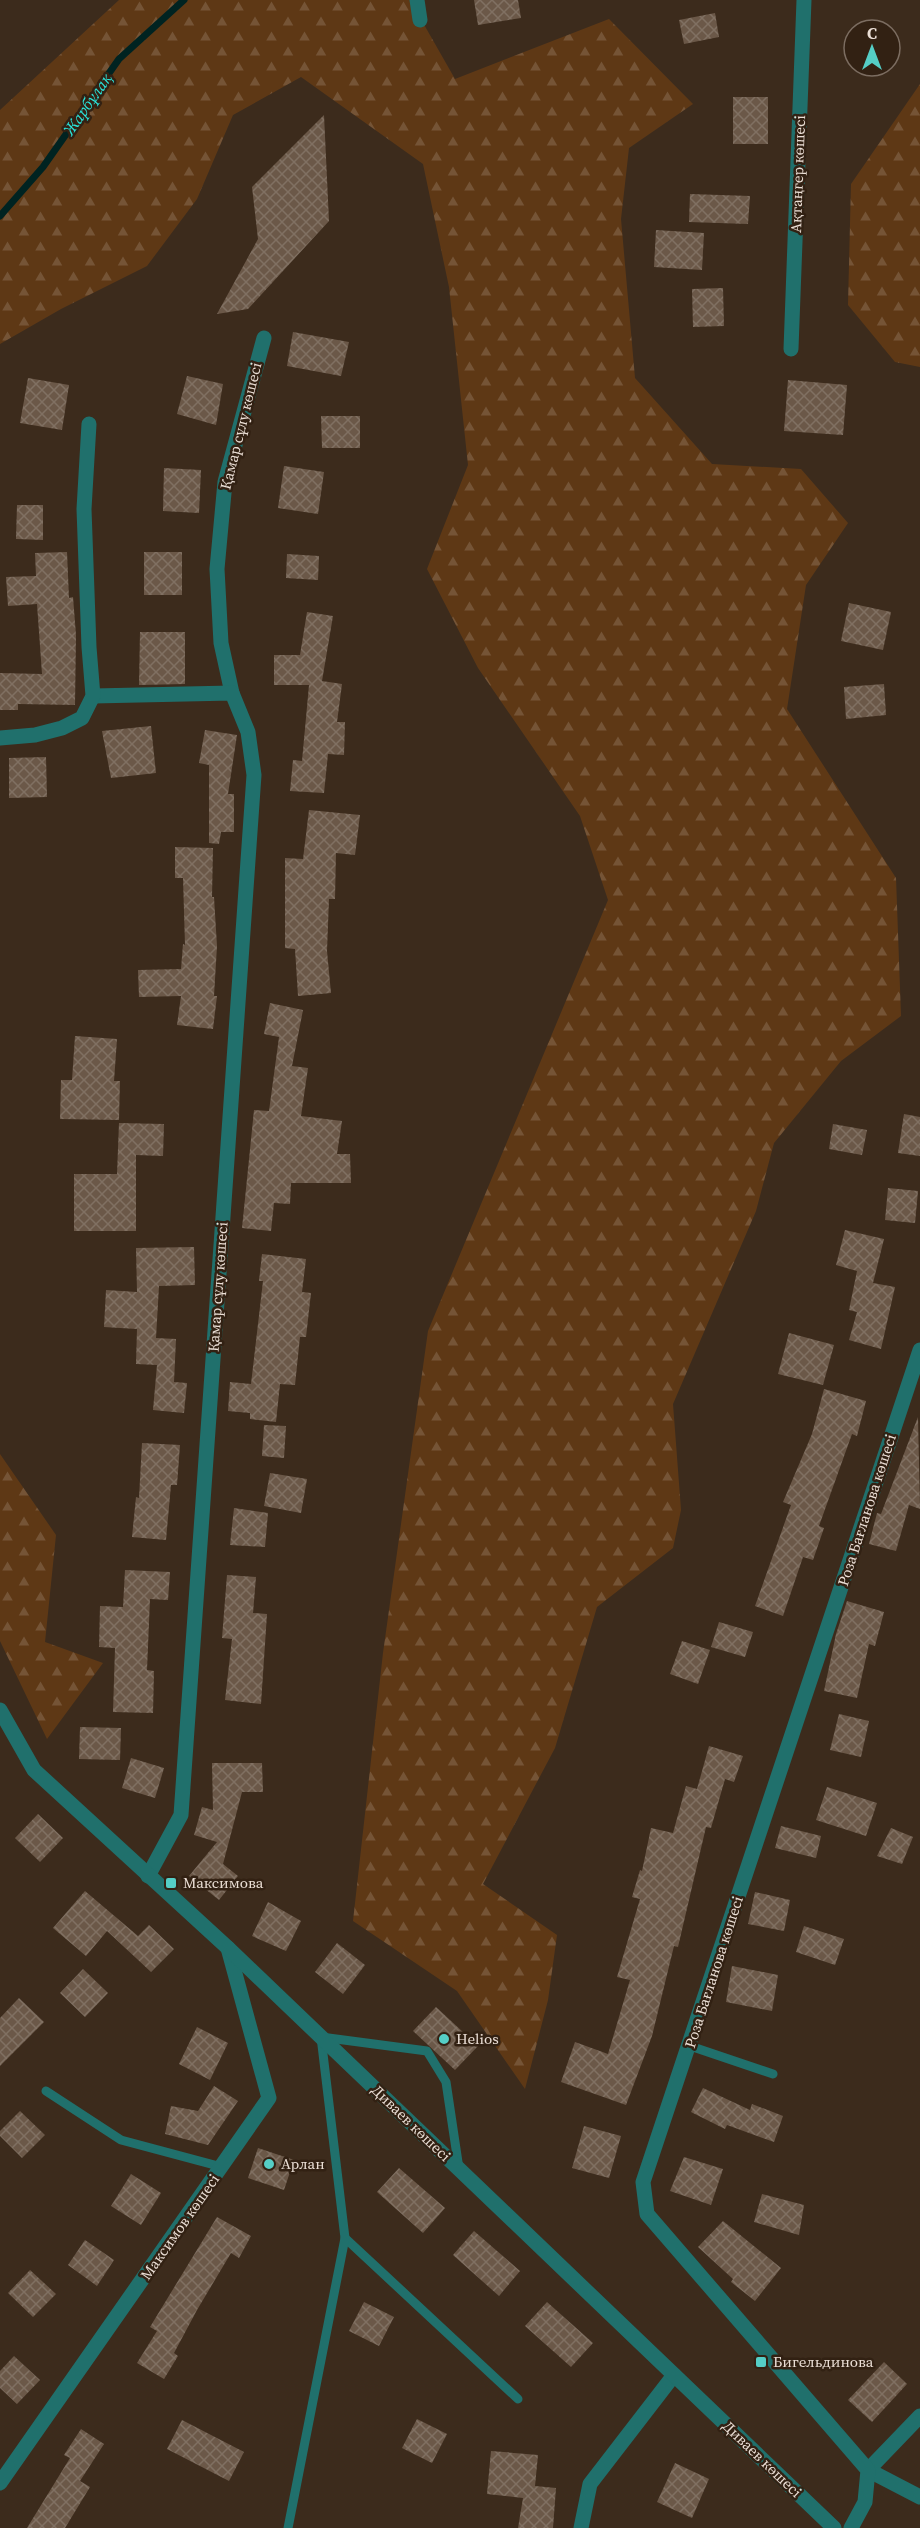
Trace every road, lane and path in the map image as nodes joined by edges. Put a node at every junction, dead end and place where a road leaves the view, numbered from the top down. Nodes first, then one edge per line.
1 (417, 0) edge
2 (804, 0) edge
3 (420, 21) dead end
4 (264, 338) dead end
5 (791, 348) dead end
6 (89, 424) dead end
7 (232, 693) junction
8 (93, 696) junction
9 (0, 738) edge
10 (920, 1350) edge
11 (0, 1710) edge
12 (148, 1876) junction
13 (228, 1948) junction
14 (321, 2037) junction
15 (690, 2046) junction
16 (773, 2074) dead end
17 (46, 2091) dead end
18 (222, 2167) junction
19 (459, 2169) junction
20 (345, 2238) junction
21 (674, 2375) junction
22 (518, 2399) dead end
23 (920, 2416) edge
24 (868, 2470) junction
25 (0, 2483) edge
26 (920, 2497) edge
27 (288, 2528) edge
28 (581, 2528) edge
29 (834, 2528) edge
30 (851, 2528) edge

1 - 3 street
2 - 5 street, Ақтаңгер көшесі
4 - 7 street, Қамар сұлу көшесі
6 - 8 street
7 - 8 street
7 - 12 street, Қамар сұлу көшесі
8 - 9 street
10 - 15 street, Роза Бағланова көшесі
11 - 12 street, Диваев көшесі
12 - 13 street, Диваев көшесі
13 - 14 street, Диваев көшесі
13 - 18 street, Максимов көшесі
14 - 19 street, Диваев көшесі
14 - 19 lane
14 - 20 lane
15 - 16 lane
15 - 24 street, Роза Бағланова көшесі
17 - 18 lane
18 - 25 street, Максимов көшесі
19 - 21 street, Диваев көшесі
20 - 22 lane
20 - 27 lane
21 - 28 street
21 - 29 street, Диваев көшесі
23 - 24 street
24 - 26 street
24 - 30 street

